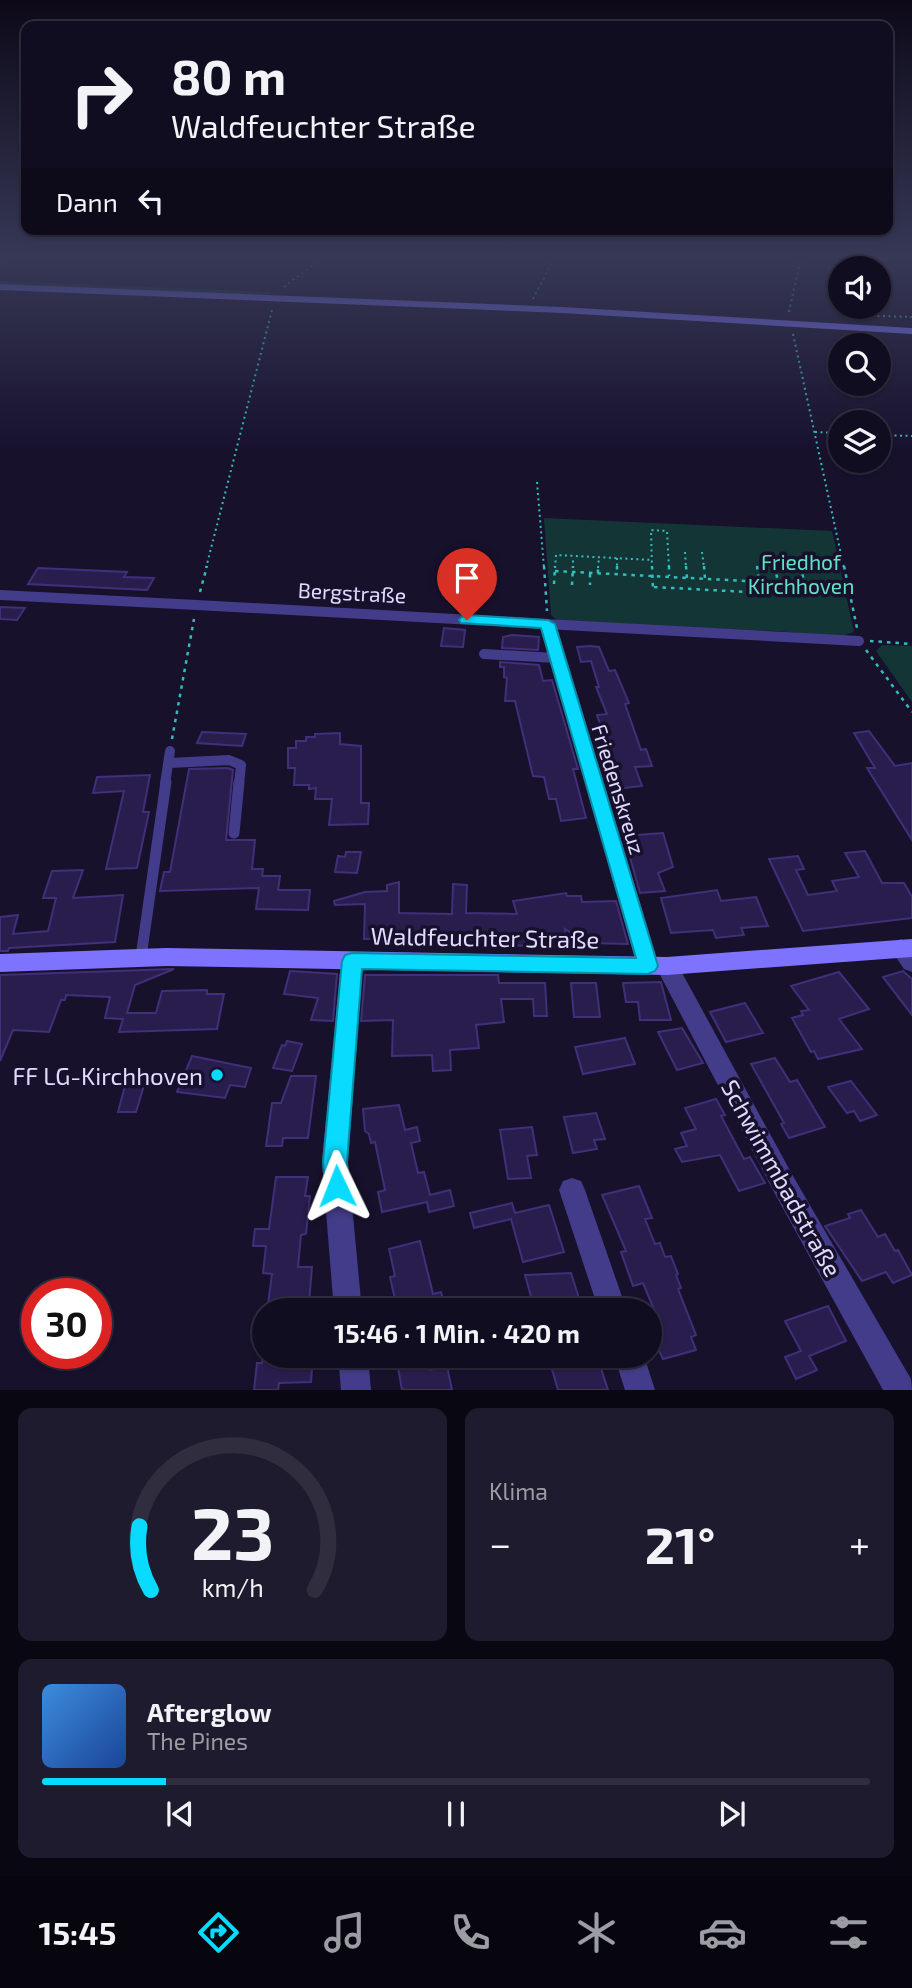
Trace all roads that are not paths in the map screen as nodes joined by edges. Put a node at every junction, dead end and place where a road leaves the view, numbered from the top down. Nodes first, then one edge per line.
1 (760, 322) edge
2 (912, 331) edge
3 (0, 595) edge
4 (197, 605) joint
5 (548, 624) junction
6 (859, 640) road end
7 (484, 654) dead end
8 (556, 658) junction
9 (233, 833) dead end
10 (908, 953) edge
11 (141, 957) junction
12 (352, 961) junction
13 (0, 963) edge
14 (657, 966) junction
15 (572, 1190) dead end
16 (347, 1298) edge
17 (609, 1298) edge
18 (354, 1368) edge
19 (633, 1368) edge
20 (356, 1390) edge
21 (640, 1390) edge
22 (900, 1390) edge

1 - 2 main road
3 - 4 street, Bergstraße
4 - 5 lane, Bergstraße
5 - 6 lane, Bergstraße
5 - 8 street, Friedenskreuz
7 - 8 lane
8 - 14 street, Friedenskreuz
9 - 11 lane
10 - 14 main road, Waldfeuchter Straße
11 - 12 main road, Waldfeuchter Straße
11 - 13 main road, Waldfeuchter Straße
12 - 14 main road, Waldfeuchter Straße
12 - 16 street
14 - 22 street, Schwimmbadstraße
15 - 17 street
18 - 20 street
19 - 21 street

